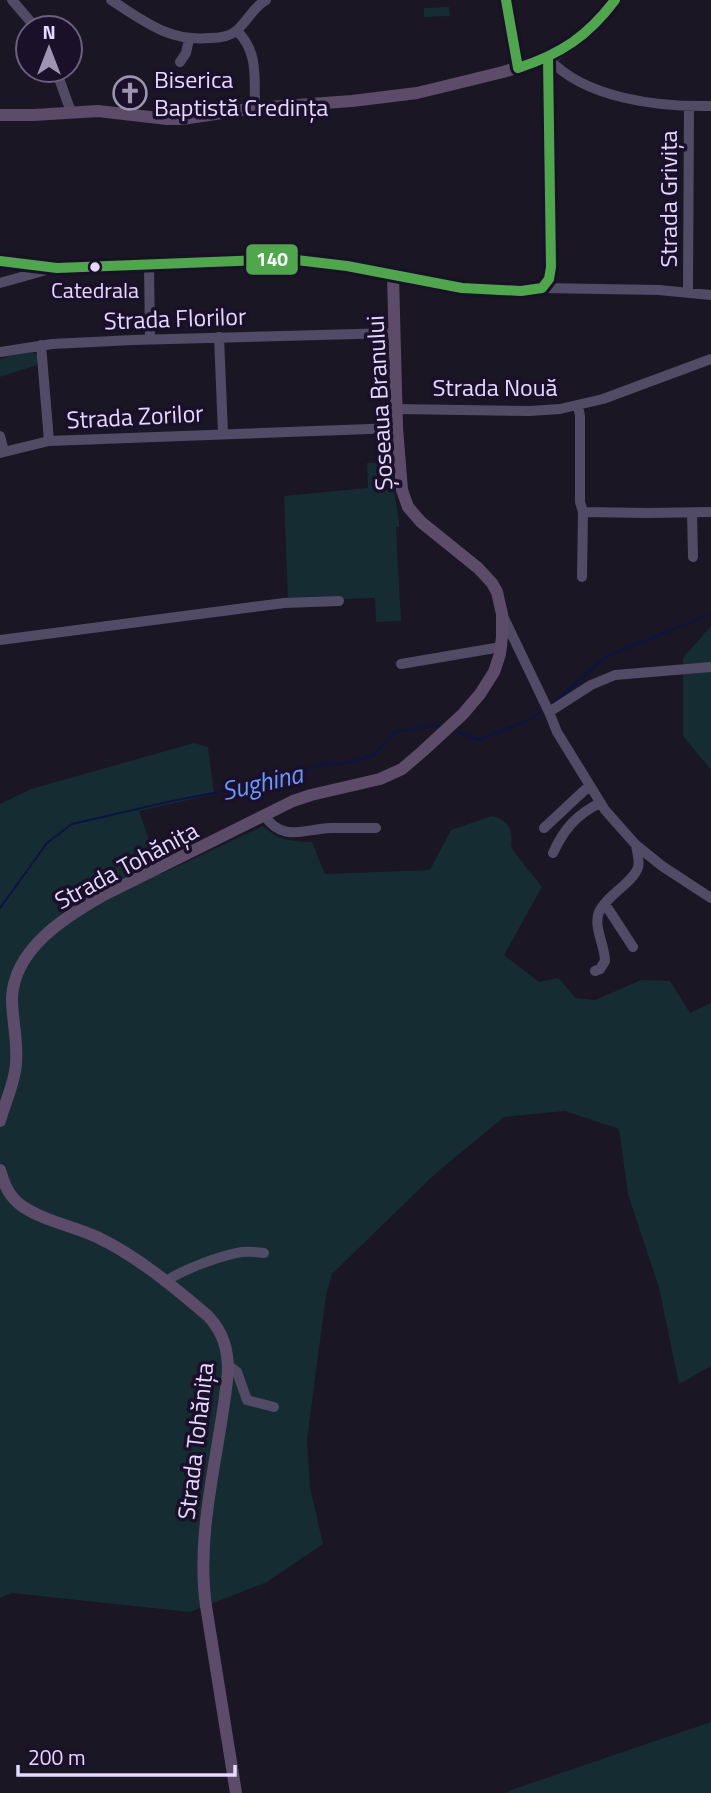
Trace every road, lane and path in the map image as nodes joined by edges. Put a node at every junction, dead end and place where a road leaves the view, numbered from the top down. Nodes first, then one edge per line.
1 (12, 0) edge
2 (111, 0) edge
3 (266, 0) edge
4 (506, 0) edge
5 (615, 0) edge
6 (24, 14) edge
7 (237, 31) junction
8 (189, 39) junction
9 (548, 58) junction
10 (180, 62) dead end
11 (518, 68) junction
12 (62, 84) edge
13 (711, 106) edge
14 (689, 107) junction
15 (255, 108) junction
16 (71, 112) junction
17 (0, 116) edge
18 (0, 261) edge
19 (149, 265) junction
20 (23, 270) junction
21 (393, 276) junction
22 (0, 283) edge
23 (542, 288) junction
24 (688, 292) junction
25 (711, 295) edge
26 (394, 333) junction
27 (219, 337) junction
28 (150, 339) junction
29 (41, 345) junction
30 (0, 352) edge
31 (711, 359) edge
32 (578, 406) junction
33 (397, 409) junction
34 (397, 428) junction
35 (223, 433) junction
36 (0, 436) edge
37 (49, 441) junction
38 (2, 452) edge
39 (583, 512) junction
40 (711, 512) edge
41 (692, 513) junction
42 (692, 557) dead end
43 (582, 577) dead end
44 (339, 601) dead end
45 (502, 614) junction
46 (0, 640) edge
47 (501, 647) junction
48 (401, 664) dead end
49 (711, 667) edge
50 (549, 712) junction
51 (589, 786) junction
52 (600, 803) junction
53 (264, 816) junction
54 (376, 828) dead end
55 (544, 828) dead end
56 (218, 839) joint
57 (636, 845) junction
58 (553, 853) dead end
59 (711, 898) edge
60 (605, 904) junction
61 (633, 947) dead end
62 (595, 971) dead end
63 (0, 1121) edge
64 (0, 1170) edge
65 (264, 1254) dead end
66 (165, 1282) junction
67 (228, 1365) junction
68 (274, 1407) dead end
69 (236, 1793) edge

1 - 6 street
2 - 8 street
3 - 7 street
4 - 11 street
5 - 9 main road
7 - 8 street
7 - 15 street
8 - 10 street
9 - 11 main road
9 - 14 street
9 - 23 main road
11 - 15 main road
12 - 16 street
13 - 14 street
14 - 24 street, Strada Grivița
15 - 16 main road
16 - 17 main road
18 - 20 main road
19 - 20 main road
19 - 21 main road
19 - 28 street
20 - 22 street
21 - 23 main road
21 - 26 main road, Șoseaua Branului
23 - 24 street
24 - 25 street
26 - 27 street, Strada Florilor
26 - 33 main road, Șoseaua Branului
27 - 28 street, Strada Florilor
27 - 35 street, Strada Zorilor
28 - 29 street, Strada Florilor
29 - 30 street, Strada Florilor
29 - 37 street, Strada Zorilor
31 - 32 street, Strada Nouă
32 - 33 street, Strada Nouă
32 - 39 street
33 - 34 main road, Șoseaua Branului
34 - 35 street, Strada Zorilor
34 - 45 main road, Șoseaua Branului
35 - 37 street, Strada Zorilor
36 - 38 street
37 - 38 street, Strada Zorilor
39 - 41 street
39 - 43 street
40 - 41 street
41 - 42 street
44 - 46 street
45 - 47 main road, Șoseaua Branului
45 - 50 street, Șoseaua Branului
47 - 48 street
47 - 53 main road, Șoseaua Branului
49 - 50 street
50 - 51 street, Șoseaua Branului
51 - 52 street, Șoseaua Branului
51 - 55 street
52 - 57 street, Șoseaua Branului
52 - 58 street
53 - 54 street
53 - 56 main road, Șoseaua Branului
56 - 63 main road, Strada Tohănița
57 - 59 street, Șoseaua Branului
57 - 60 street
60 - 61 street
60 - 62 street
64 - 66 main road, Strada Tohănița
65 - 66 street
66 - 67 main road, Strada Tohănița
67 - 68 street
67 - 69 main road, Strada Tohănița

